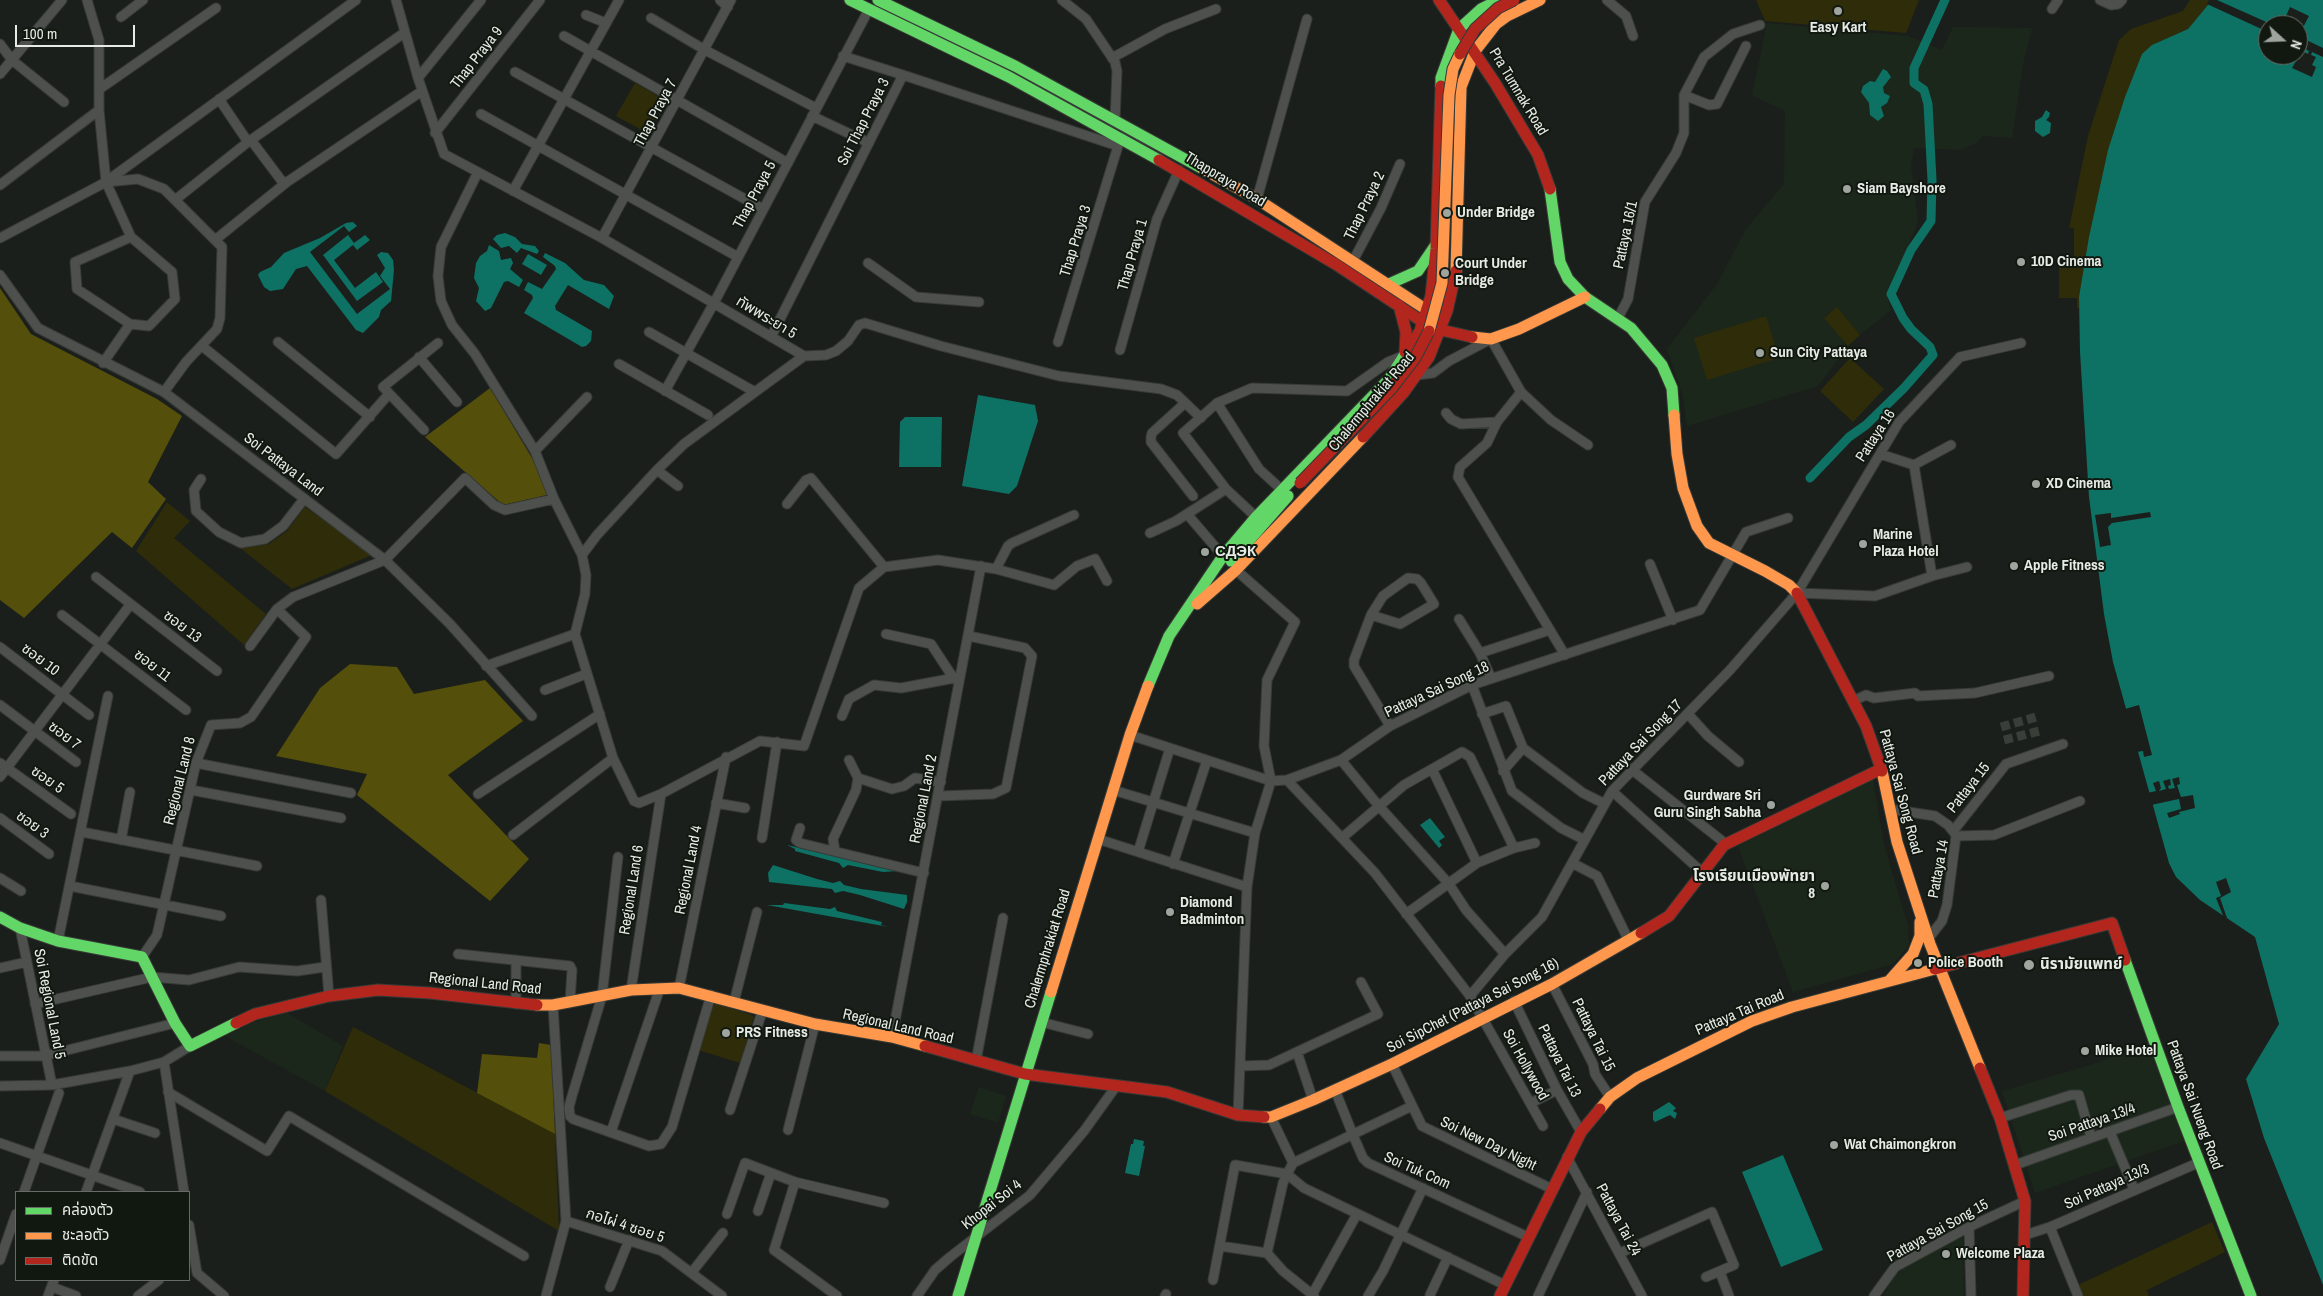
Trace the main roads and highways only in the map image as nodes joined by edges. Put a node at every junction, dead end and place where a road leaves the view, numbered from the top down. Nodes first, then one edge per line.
1 (850, 0) edge
2 (1439, 0) edge
3 (1499, 0) edge
4 (1514, 0) edge
5 (1539, 0) edge
6 (885, 1) edge
7 (1459, 29) junction
8 (1475, 51) junction
9 (1020, 68) junction
10 (1014, 80) junction
11 (1493, 80) junction
12 (1461, 90) junction
13 (1440, 106) junction
14 (1459, 108) junction
15 (1436, 247) junction
16 (1457, 250) junction
17 (1364, 268) junction
18 (1358, 278) junction
19 (1389, 284) junction
20 (1585, 297) junction
21 (1399, 305) junction
22 (1425, 316) junction
23 (1443, 325) junction
24 (1404, 355) junction
25 (1390, 378) junction
26 (1404, 392) junction
27 (1181, 617) junction
28 (1881, 769) junction
29 (0, 917) edge
30 (1921, 917) junction
31 (2112, 923) joint
32 (1939, 967) junction
33 (1889, 981) junction
34 (1025, 1074) junction
35 (958, 1296) edge
36 (1500, 1296) edge
37 (2024, 1296) edge
38 (2251, 1296) edge

1 - 10 main road, Thappraya Road
2 - 7 main road, Pra Tumnak Road
3 - 7 main road, Chalermphrakiat Road
4 - 27 main road, bridge
5 - 8 main road, Chalermphrakiat Road
6 - 9 main road, Thappraya Road
7 - 8 main road, Pra Tumnak Road
7 - 13 main road, Chalermphrakiat Road
8 - 11 main road, Pra Tumnak Road
8 - 12 main road, Chalermphrakiat Road
9 - 10 main road
9 - 17 main road, Thappraya Road
10 - 18 main road, Thappraya Road
11 - 12 main road
11 - 20 main road, Pra Tumnak Road
12 - 14 main road, Chalermphrakiat Road
13 - 14 main road
13 - 15 main road, Chalermphrakiat Road
14 - 16 main road, Chalermphrakiat Road
15 - 16 main road
15 - 19 main road
15 - 22 main road, Chalermphrakiat Road
16 - 23 main road, Chalermphrakiat Road
17 - 18 main road
17 - 19 main road, Thappraya Road
18 - 21 main road, Thappraya Road
19 - 22 main road, Thappraya Road
20 - 23 main road, Thappraya Road
20 - 28 main road, Pattaya Sai Song Road
21 - 22 main road, Thappraya Road
21 - 24 main road
22 - 23 main road, Thappraya Road
22 - 24 main road, Chalermphrakiat Road
23 - 26 main road, Chalermphrakiat Road
24 - 25 main road, Chalermphrakiat Road
25 - 26 main road
25 - 27 main road, Chalermphrakiat Road
26 - 27 main road, Chalermphrakiat Road
27 - 34 main road, Chalermphrakiat Road
28 - 30 main road, Pattaya Sai Song Road
28 - 34 main road, Soi SipChet (Pattaya Sai Song 16)
29 - 34 main road, Regional Land Road
30 - 32 main road, Pattaya Sai Song Road
30 - 33 main road
31 - 32 main road, Pattaya Tai Road
31 - 38 main road, Pattaya Sai Nueng Road
32 - 33 main road, Pattaya Tai Road
32 - 37 main road, Pattaya Sai Song Road
33 - 36 main road, Pattaya Tai Road
34 - 35 main road, Chalermphrakiat Road

